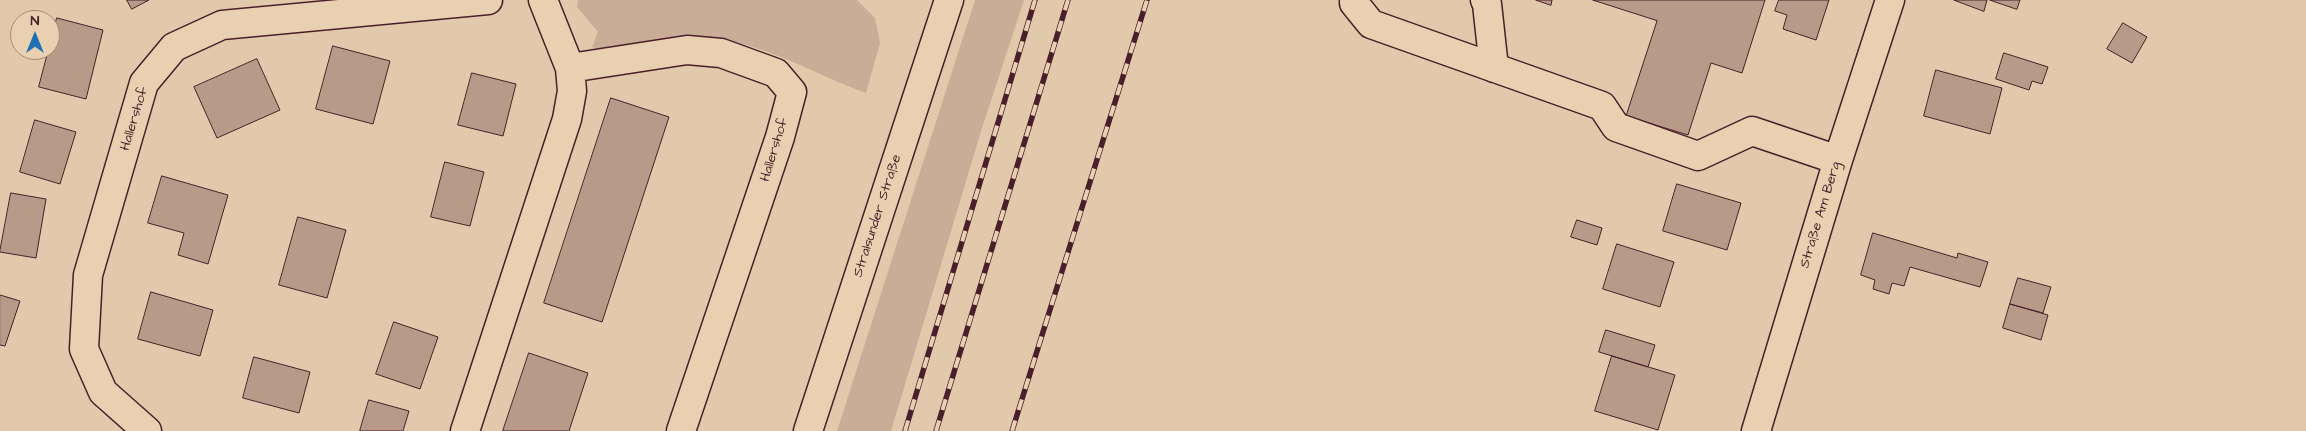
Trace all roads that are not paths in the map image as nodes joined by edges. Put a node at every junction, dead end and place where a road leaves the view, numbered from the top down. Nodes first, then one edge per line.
1 (488, 0) edge
2 (543, 0) edge
3 (949, 0) edge
4 (1354, 0) edge
5 (1485, 0) edge
6 (1890, 0) edge
7 (570, 68) junction
8 (1494, 68) junction
9 (1838, 160) junction
10 (148, 431) edge
11 (465, 431) edge
12 (682, 431) edge
13 (808, 431) edge
14 (1756, 431) edge

1 - 10 street, Hallershof
2 - 7 street
3 - 13 street, Stralsunder Straße
4 - 8 street
5 - 8 street
6 - 9 street, Straße Am Berg
7 - 11 street
7 - 12 street, Hallershof
8 - 9 street
9 - 14 street, Straße Am Berg

